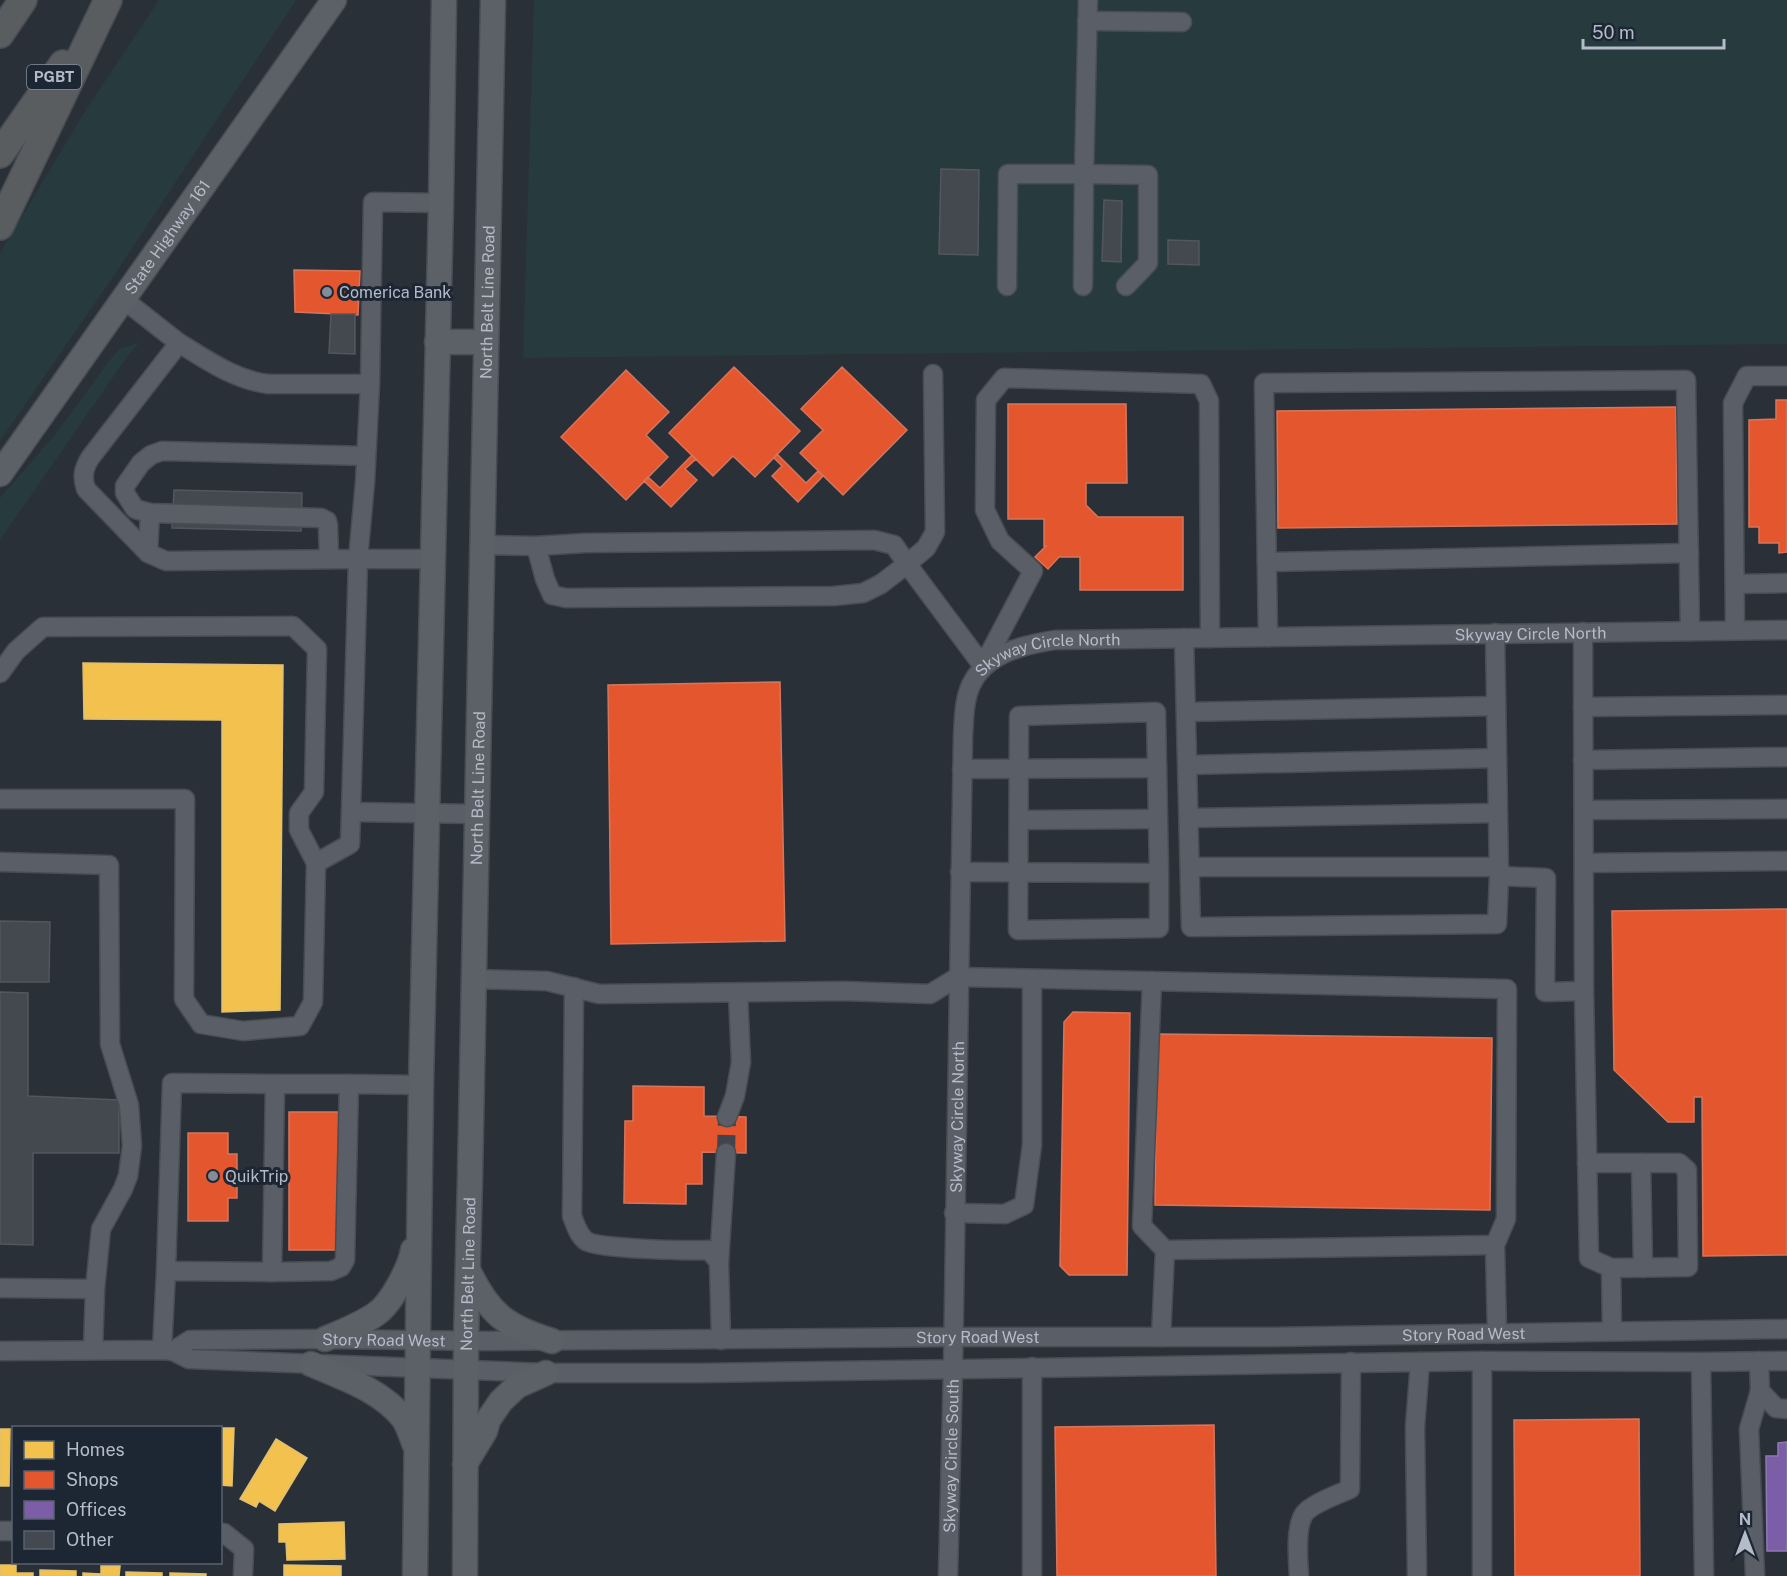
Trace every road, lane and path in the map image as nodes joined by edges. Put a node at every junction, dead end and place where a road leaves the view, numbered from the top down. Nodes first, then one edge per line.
1 (22, 0) edge
2 (108, 0) edge
3 (334, 0) edge
4 (444, 0) edge
5 (493, 0) edge
6 (1088, 0) edge
7 (1087, 21) junction
8 (1182, 22) dead end
9 (0, 23) edge
10 (0, 34) edge
11 (0, 154) edge
12 (1084, 174) junction
13 (441, 203) junction
14 (0, 226) edge
15 (1007, 286) dead end
16 (1083, 286) dead end
17 (1126, 286) dead end
18 (123, 299) junction
19 (437, 342) junction
20 (486, 342) junction
21 (178, 343) junction
22 (933, 374) dead end
23 (1787, 376) edge
24 (370, 384) junction
25 (366, 456) junction
26 (0, 474) edge
27 (150, 513) junction
28 (482, 545) junction
29 (536, 546) junction
30 (148, 553) junction
31 (1689, 553) junction
32 (329, 559) junction
33 (358, 559) junction
34 (432, 559) junction
35 (1267, 562) junction
36 (907, 564) junction
37 (1787, 583) edge
38 (1735, 584) junction
39 (1735, 630) junction
40 (1787, 630) edge
41 (1690, 631) junction
42 (1583, 632) junction
43 (1495, 633) junction
44 (1268, 637) junction
45 (1184, 638) junction
46 (1210, 638) junction
47 (983, 666) junction
48 (0, 673) edge
49 (1787, 705) edge
50 (1496, 706) junction
51 (1583, 707) junction
52 (1186, 712) junction
53 (1497, 758) junction
54 (1787, 758) edge
55 (1583, 760) junction
56 (1188, 765) junction
57 (1157, 768) junction
58 (962, 769) junction
59 (1019, 770) junction
60 (0, 800) edge
61 (1787, 809) edge
62 (1584, 810) junction
63 (351, 812) junction
64 (427, 813) junction
65 (1498, 813) junction
66 (477, 814) junction
67 (1189, 818) junction
68 (1158, 819) junction
69 (1019, 820) junction
70 (1787, 861) edge
71 (0, 862) edge
72 (1584, 862) junction
73 (316, 863) junction
74 (1190, 867) junction
75 (1498, 871) junction
76 (960, 872) junction
77 (1019, 872) junction
78 (1159, 873) junction
79 (958, 977) junction
80 (473, 979) junction
81 (1032, 979) junction
82 (1152, 981) junction
83 (574, 987) junction
84 (1584, 991) junction
85 (738, 993) junction
86 (275, 1084) junction
87 (349, 1084) junction
88 (422, 1085) junction
89 (727, 1117) tunnel mouth
90 (726, 1153) tunnel mouth
91 (1587, 1162) junction
92 (1641, 1163) junction
93 (954, 1213) junction
94 (420, 1218) junction
95 (1495, 1245) junction
96 (1165, 1250) junction
97 (719, 1262) junction
98 (1611, 1268) junction
99 (1643, 1268) junction
100 (468, 1270) junction
101 (166, 1271) junction
102 (272, 1272) junction
103 (0, 1288) edge
104 (95, 1289) junction
105 (1787, 1329) edge
106 (1612, 1331) junction
107 (1497, 1334) junction
108 (953, 1337) junction
109 (1161, 1337) junction
110 (325, 1339) junction
111 (418, 1340) junction
112 (721, 1340) junction
113 (465, 1341) junction
114 (552, 1341) junction
115 (93, 1350) junction
116 (0, 1351) edge
117 (168, 1351) junction
118 (1482, 1360) junction
119 (1759, 1361) junction
120 (1787, 1361) edge
121 (1351, 1362) junction
122 (1420, 1362) junction
123 (1701, 1362) junction
124 (311, 1364) junction
125 (1032, 1367) junction
126 (953, 1368) junction
127 (417, 1369) junction
128 (465, 1370) junction
129 (546, 1373) junction
130 (1760, 1391) junction
131 (1787, 1409) edge
132 (416, 1448) junction
133 (464, 1466) junction
134 (222, 1533) edge
135 (243, 1576) edge
136 (415, 1576) edge
137 (465, 1576) edge
138 (948, 1576) edge
139 (1032, 1576) edge
140 (1299, 1576) edge
141 (1417, 1576) edge
142 (1482, 1576) edge
143 (1704, 1576) edge
144 (1755, 1576) edge

1 - 9 highway
1 - 10 highway
2 - 11 highway, PGBT
2 - 14 highway
3 - 18 main road, State Highway 161
4 - 13 main road
5 - 20 main road, North Belt Line Road
6 - 7 street
7 - 8 street
7 - 12 street
12 - 15 street
12 - 16 street
12 - 17 street
13 - 19 main road
13 - 24 street
18 - 21 street
18 - 26 main road, State Highway 161
19 - 20 main road
19 - 34 main road
20 - 28 main road, North Belt Line Road
21 - 24 street
21 - 30 street
22 - 36 street
23 - 38 street
24 - 25 street
25 - 27 street
25 - 33 street
27 - 30 street
27 - 32 street
28 - 29 street
28 - 66 main road, North Belt Line Road
29 - 36 street
29 - 36 street
30 - 32 street
31 - 35 street
31 - 35 street
31 - 41 street
32 - 33 street
33 - 34 street
33 - 63 street
34 - 64 main road
35 - 44 street
36 - 47 street
37 - 38 street
38 - 39 street
39 - 40 street, Skyway Circle North
39 - 41 street, Skyway Circle North
41 - 42 street, Skyway Circle North
42 - 43 street, Skyway Circle North
42 - 51 street
43 - 44 street, Skyway Circle North
43 - 50 street
44 - 46 street, Skyway Circle North
45 - 46 street, Skyway Circle North
45 - 47 street, Skyway Circle North
45 - 52 street
46 - 47 street
47 - 58 street, Skyway Circle North
48 - 73 street
49 - 51 street
50 - 52 street
50 - 53 street
51 - 55 street
52 - 56 street
53 - 56 street
53 - 65 street
54 - 55 street
55 - 62 street
56 - 67 street
57 - 59 street
57 - 59 street
57 - 68 street
58 - 59 street
58 - 76 street, Skyway Circle North
59 - 69 street
60 - 73 street
61 - 62 street
62 - 72 street
63 - 64 street
63 - 73 street
64 - 66 street
64 - 88 main road
65 - 67 street
65 - 75 street
66 - 80 main road, North Belt Line Road
67 - 74 street
68 - 69 street
68 - 78 street
69 - 77 street
70 - 72 street
71 - 104 street
72 - 84 street
74 - 75 street
74 - 75 street
75 - 84 street
76 - 77 street
76 - 79 street, Skyway Circle North
77 - 78 street
77 - 78 street
79 - 81 street
79 - 85 street
79 - 93 street, Skyway Circle North
80 - 83 street
80 - 100 main road, North Belt Line Road
81 - 82 street
81 - 93 street
82 - 95 street
82 - 96 street
83 - 85 street
83 - 97 street
84 - 91 street
85 - 89 street
86 - 87 street
86 - 101 street
86 - 102 street
87 - 88 street
87 - 102 street
88 - 94 main road
90 - 97 street
91 - 92 street
91 - 98 street
92 - 99 street
92 - 99 street
93 - 108 street, Skyway Circle North
94 - 110 main road
94 - 111 main road
95 - 96 street
95 - 107 street
96 - 109 street
97 - 112 street
98 - 99 street
98 - 106 street
100 - 113 main road, North Belt Line Road
100 - 114 main road
101 - 102 street
101 - 117 street
103 - 104 street
104 - 115 street
105 - 106 street, Story Road West
106 - 107 street, Story Road West
107 - 109 street, Story Road West
108 - 109 street, Story Road West
108 - 112 street, Story Road West
108 - 126 street, Skyway Circle South
110 - 111 street, Story Road West
110 - 117 street, Story Road West
111 - 113 street, Story Road West
111 - 127 main road
112 - 114 street, Story Road West
113 - 114 street, Story Road West
113 - 128 main road, North Belt Line Road
115 - 116 street, Story Road West
115 - 117 street, Story Road West
117 - 124 street, Story Road West
118 - 122 street, Story Road West
118 - 123 street, Story Road West
118 - 142 street
119 - 120 street, Story Road West
119 - 123 street, Story Road West
119 - 130 street
121 - 122 street, Story Road West
121 - 125 street, Story Road West
121 - 140 street
122 - 141 street
123 - 143 street
124 - 127 street, Story Road West
124 - 132 main road
125 - 126 street, Story Road West
125 - 139 street
126 - 129 street, Story Road West
126 - 138 street, Skyway Circle South
127 - 128 street, Story Road West
127 - 132 main road
128 - 129 street, Story Road West
128 - 133 main road, North Belt Line Road
129 - 133 main road
130 - 131 street
130 - 144 street
132 - 136 main road
133 - 137 main road, North Belt Line Road
134 - 135 street

